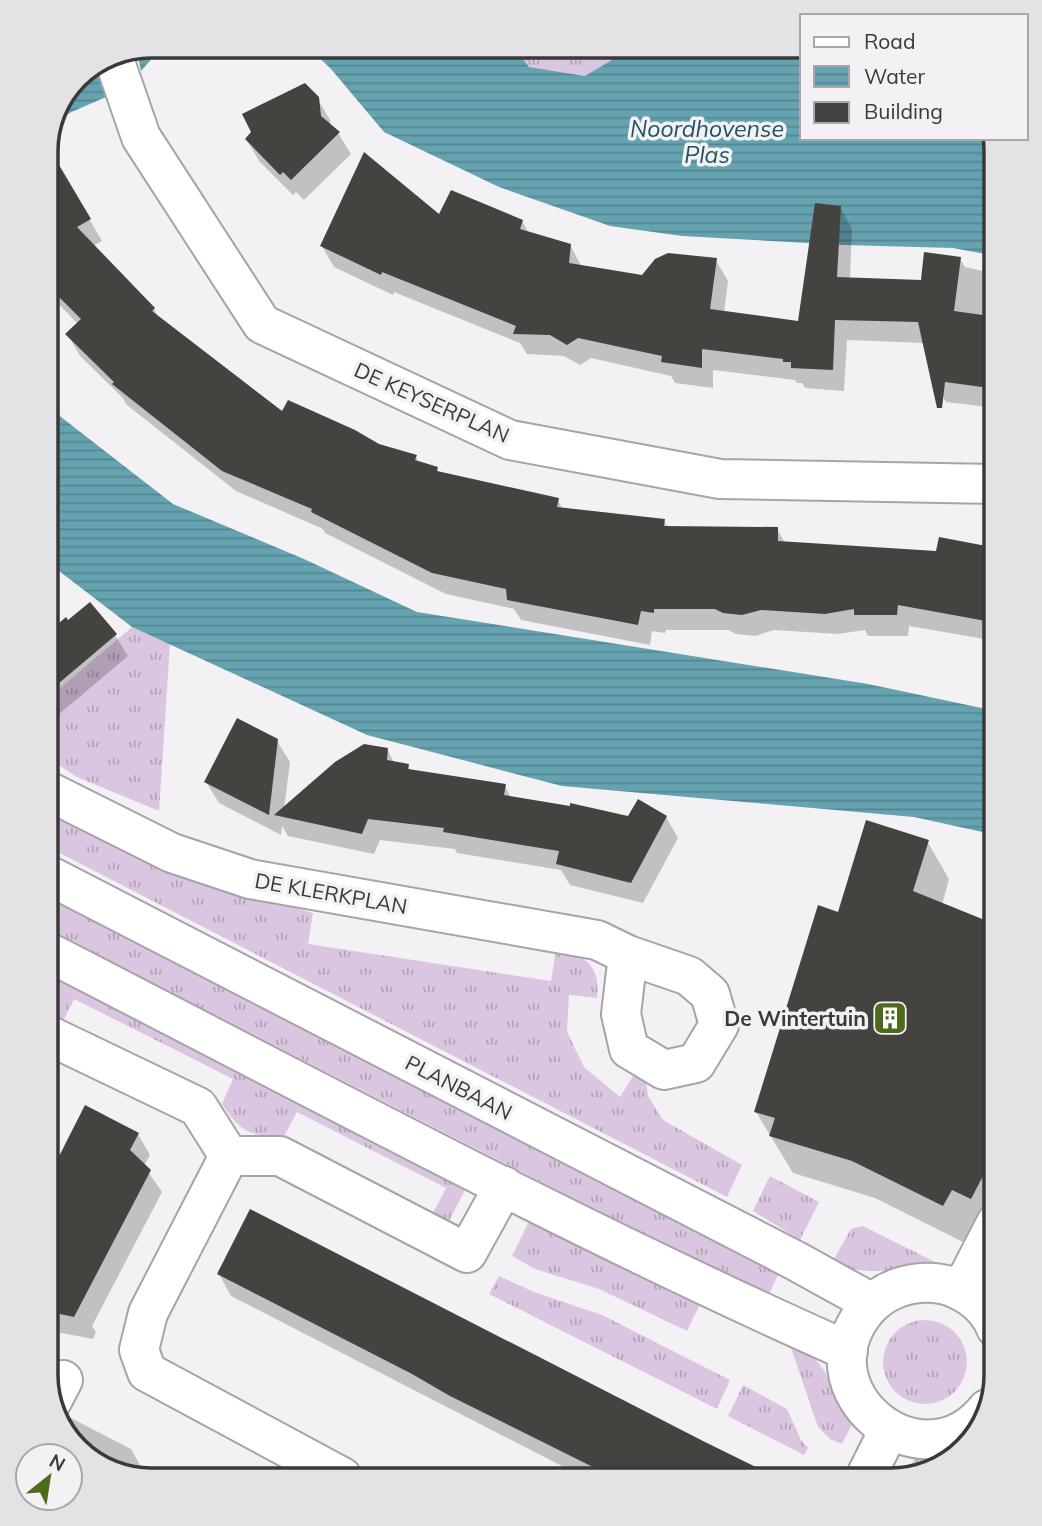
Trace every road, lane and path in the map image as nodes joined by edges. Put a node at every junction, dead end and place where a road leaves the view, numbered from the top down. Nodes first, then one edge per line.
1 (116, 65) edge
2 (984, 484) edge
3 (58, 796) edge
4 (58, 880) edge
5 (628, 955) dead end
6 (58, 957) edge
7 (58, 1040) edge
8 (229, 1156) junction
9 (503, 1186) junction
10 (984, 1246) edge
11 (961, 1291) junction
12 (872, 1303) junction
13 (984, 1310) edge
14 (848, 1351) junction
15 (968, 1428) edge
16 (889, 1430) junction
17 (325, 1468) edge
18 (870, 1468) edge

1 - 2 street, DE KEYSERPLAN
3 - 5 street, DE KLERKPLAN
4 - 12 street, PLANBAAN
6 - 9 street
7 - 8 street
8 - 9 street
8 - 17 street
9 - 14 street
10 - 11 street
11 - 12 street
11 - 13 street
12 - 14 street
14 - 16 street
15 - 16 street
16 - 18 street

